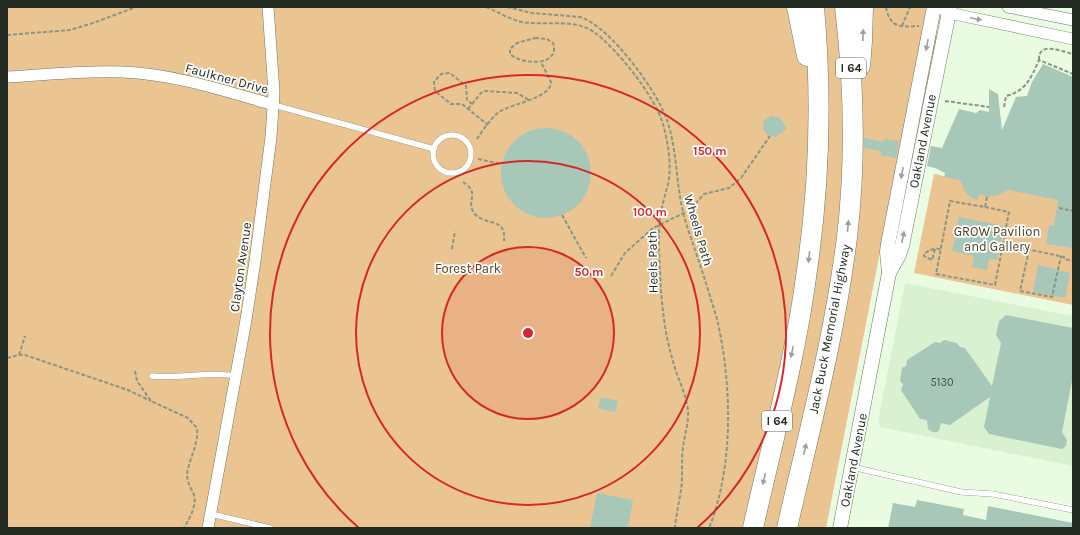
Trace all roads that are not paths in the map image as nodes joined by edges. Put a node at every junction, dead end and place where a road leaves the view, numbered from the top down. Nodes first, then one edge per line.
1 (268, 7) edge
2 (797, 7) edge
3 (814, 7) edge
4 (845, 7) edge
5 (863, 7) edge
6 (934, 7) edge
7 (1008, 7) edge
8 (946, 9) edge
9 (1073, 20) edge
10 (1073, 39) edge
11 (7, 78) edge
12 (274, 105) junction
13 (820, 127) junction
14 (852, 129) junction
15 (434, 149) junction
16 (889, 273) junction
17 (152, 376) dead end
18 (236, 376) junction
19 (851, 467) junction
20 (1073, 510) edge
21 (211, 514) junction
22 (208, 528) edge
23 (270, 528) edge
24 (753, 528) edge
25 (788, 528) edge
26 (840, 528) edge

1 - 12 street, Clayton Avenue
2 - 13 highway
3 - 13 highway, I 64
4 - 14 highway, Jack Buck Memorial Highway / I 64
14 -> 5 highway
6 -> 16 street, Oakland Avenue
7 - 9 street
8 -> 10 street
16 -> 8 street, Oakland Avenue
11 - 12 street, Faulkner Drive
12 - 15 lane, Faulkner Drive
12 - 18 street, Clayton Avenue
13 -> 24 highway, I 64
25 -> 14 highway, Jack Buck Memorial Highway / I 64
15 - 15 lane
16 - 19 street, Oakland Avenue
17 - 18 lane
18 - 21 street, Clayton Avenue
19 - 20 lane
19 - 26 street, Oakland Avenue
21 - 22 street, Clayton Avenue
21 - 23 lane

